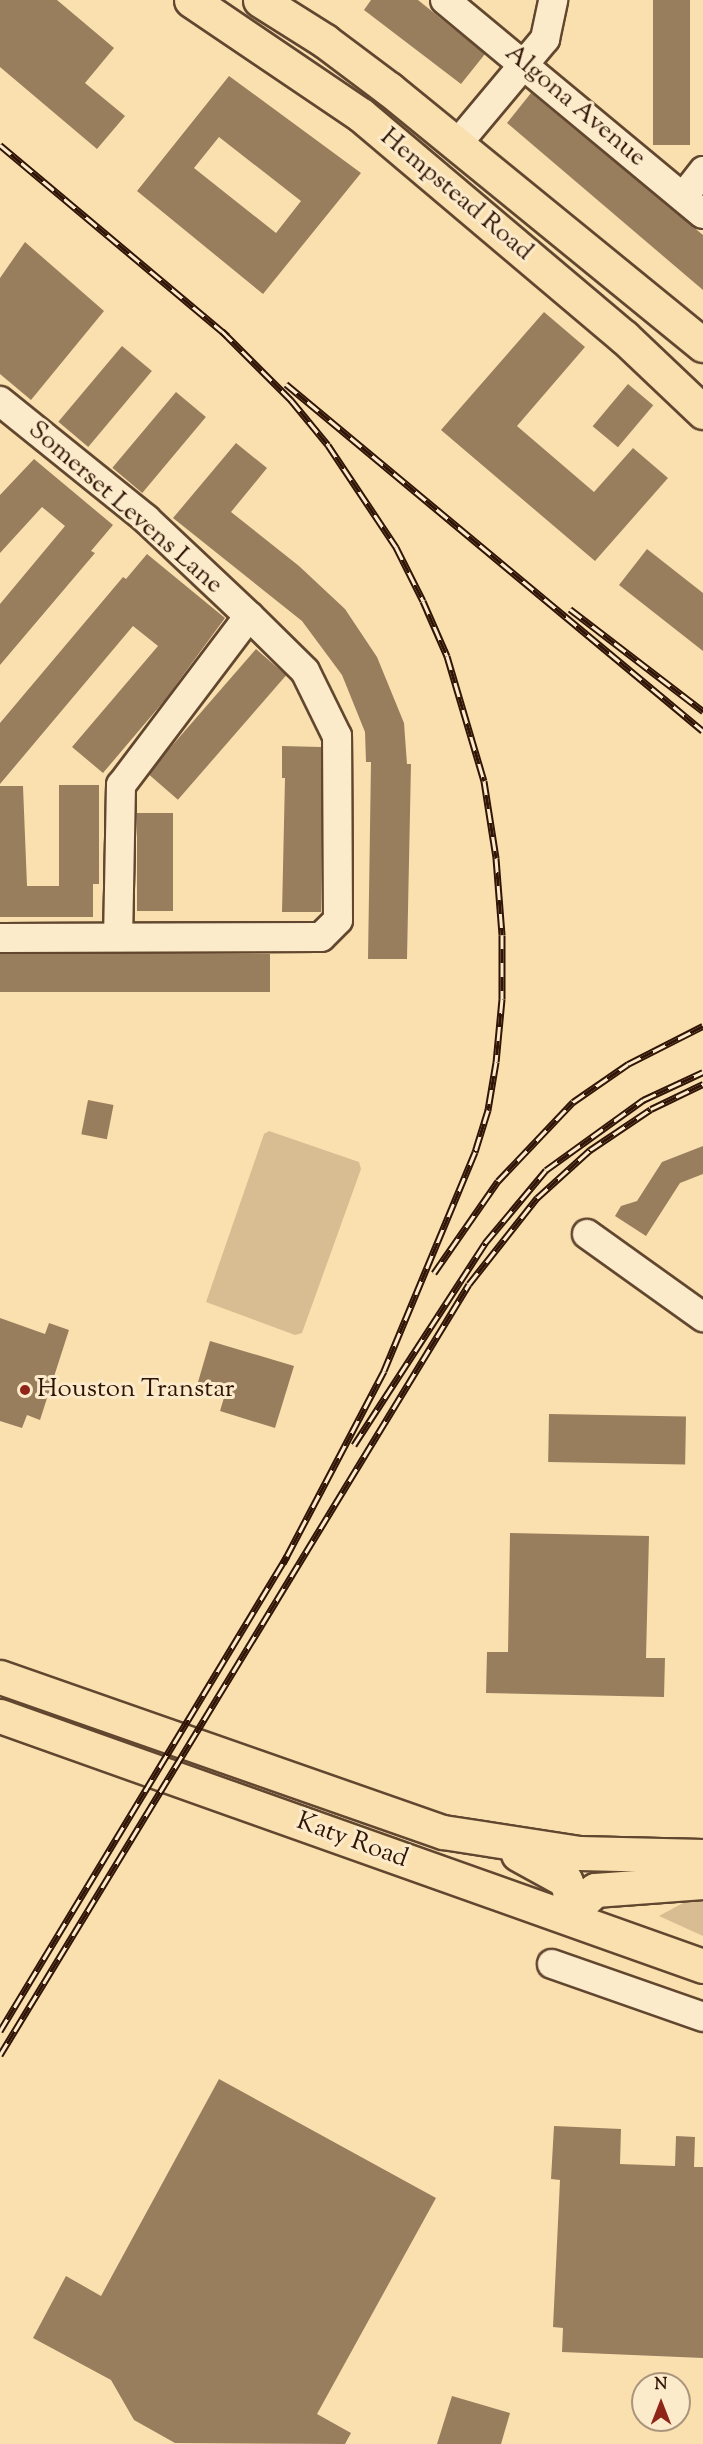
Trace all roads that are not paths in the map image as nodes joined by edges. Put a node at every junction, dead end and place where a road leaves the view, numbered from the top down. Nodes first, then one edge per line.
1 (191, 0) edge
2 (261, 0) edge
3 (445, 0) edge
4 (553, 0) edge
5 (523, 63) junction
6 (458, 143) junction
7 (703, 171) edge
8 (693, 206) edge
9 (703, 345) edge
10 (0, 401) edge
11 (703, 412) edge
12 (249, 616) junction
13 (118, 937) junction
14 (0, 938) edge
15 (587, 1234) dead end
16 (703, 1317) edge
17 (0, 1677) edge
18 (0, 1716) edge
19 (491, 1841) junction
20 (703, 1844) edge
21 (663, 1856) junction
22 (703, 1856) edge
23 (703, 1882) edge
24 (567, 1916) junction
25 (552, 1964) dead end
26 (703, 1966) edge
27 (703, 2017) edge

1 - 11 main road, Hempstead Road
2 - 6 main road, Hempstead Road
3 - 5 street, Algona Avenue
4 - 5 street
5 - 6 street
5 - 8 street, Algona Avenue
6 - 9 main road, Hempstead Road
7 - 8 street
10 - 12 street, Somerset Levens Lane
12 - 13 street
12 - 13 street, Somerset Levens Lane
13 - 14 street, Somerset Levens Lane
15 - 16 street
17 - 19 main road, Katy Road
18 - 24 main road, Katy Road
19 - 21 main road, Katy Road
19 - 24 main road
20 - 21 main road
21 - 22 main road, Katy Road
23 - 24 main road
24 - 26 main road, Katy Road
25 - 27 street

